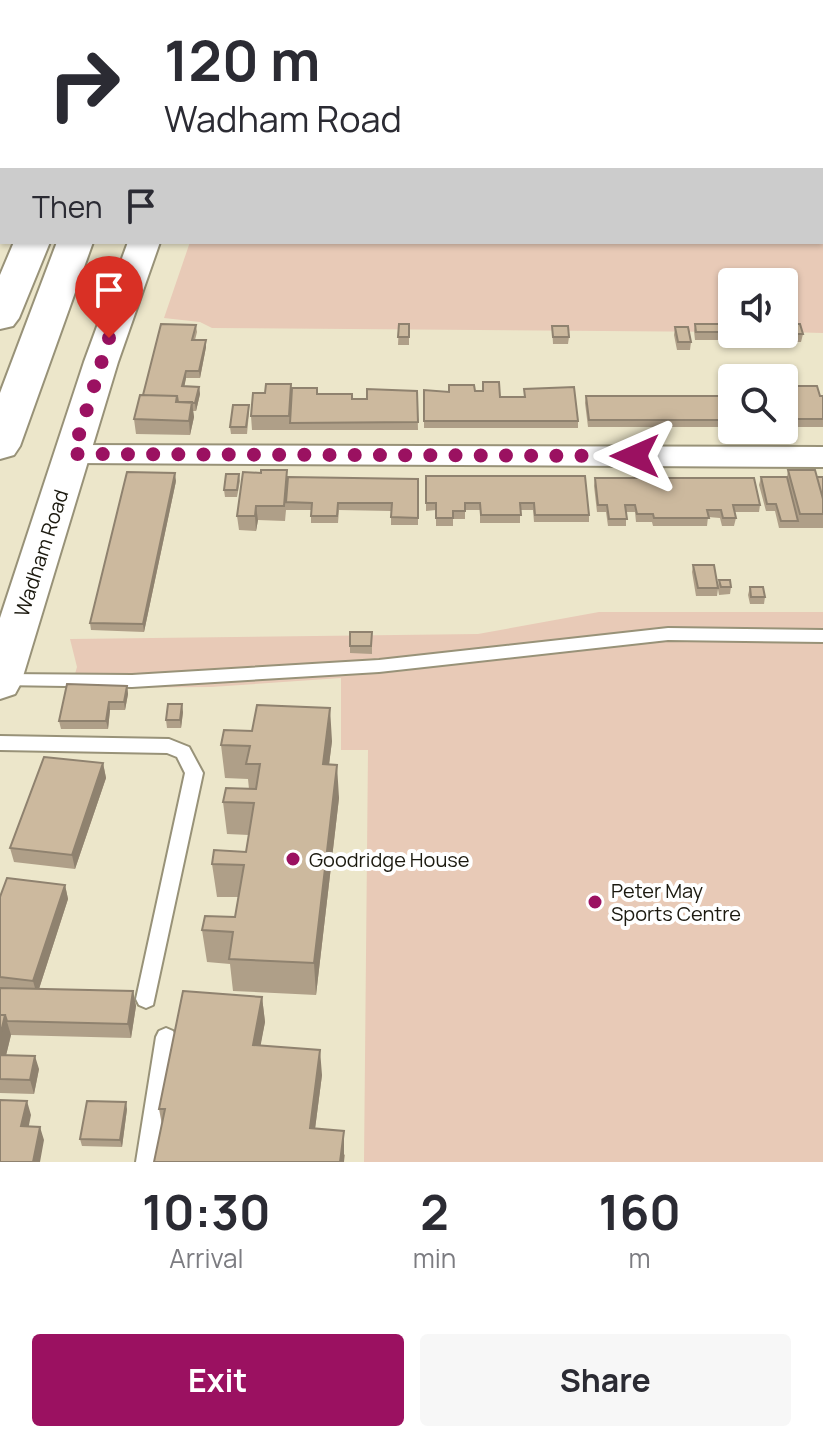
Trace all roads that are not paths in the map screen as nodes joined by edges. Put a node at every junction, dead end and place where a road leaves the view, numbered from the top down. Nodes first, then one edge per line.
1 (31, 244) edge
2 (74, 244) edge
3 (85, 244) edge
4 (143, 244) edge
5 (0, 318) edge
6 (45, 321) junction
7 (0, 446) edge
8 (73, 454) junction
9 (823, 457) edge
10 (823, 636) edge
11 (1, 682) edge
12 (0, 743) edge
13 (146, 999) dead end
14 (166, 1037) dead end
15 (147, 1162) edge

1 - 5 highway
2 - 6 highway
3 - 6 highway
4 - 8 street, Wadham Road
6 - 7 highway
8 - 9 street
8 - 11 street, Wadham Road
10 - 11 lane
12 - 13 lane
14 - 15 lane

